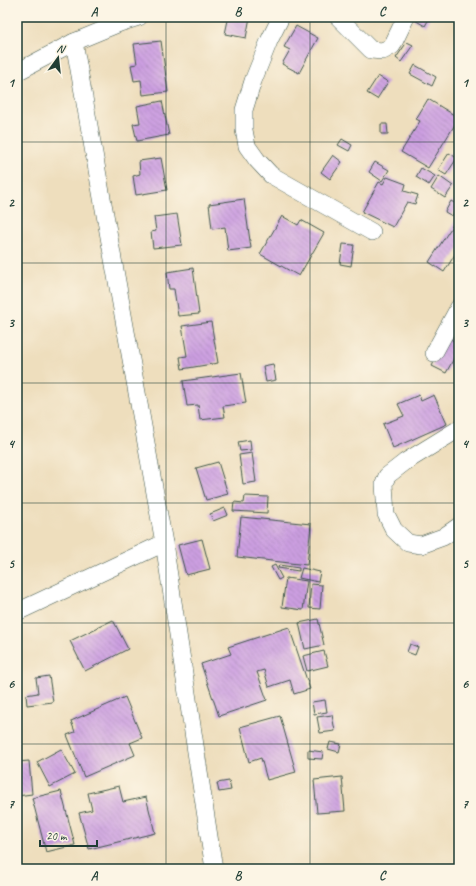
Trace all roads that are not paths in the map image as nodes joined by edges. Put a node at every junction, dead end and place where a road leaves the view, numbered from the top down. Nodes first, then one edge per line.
1 (139, 17) edge
2 (281, 17) edge
3 (338, 17) edge
4 (406, 17) edge
5 (74, 42) junction
6 (17, 72) edge
7 (372, 232) dead end
8 (459, 307) edge
9 (434, 353) dead end
10 (457, 430) dead end
11 (459, 526) edge
12 (164, 543) junction
13 (17, 612) edge
14 (214, 869) edge

1 - 5 street
2 - 7 street
3 - 4 street
5 - 6 street
5 - 12 street
8 - 9 street
10 - 11 street
12 - 13 street
12 - 14 street

